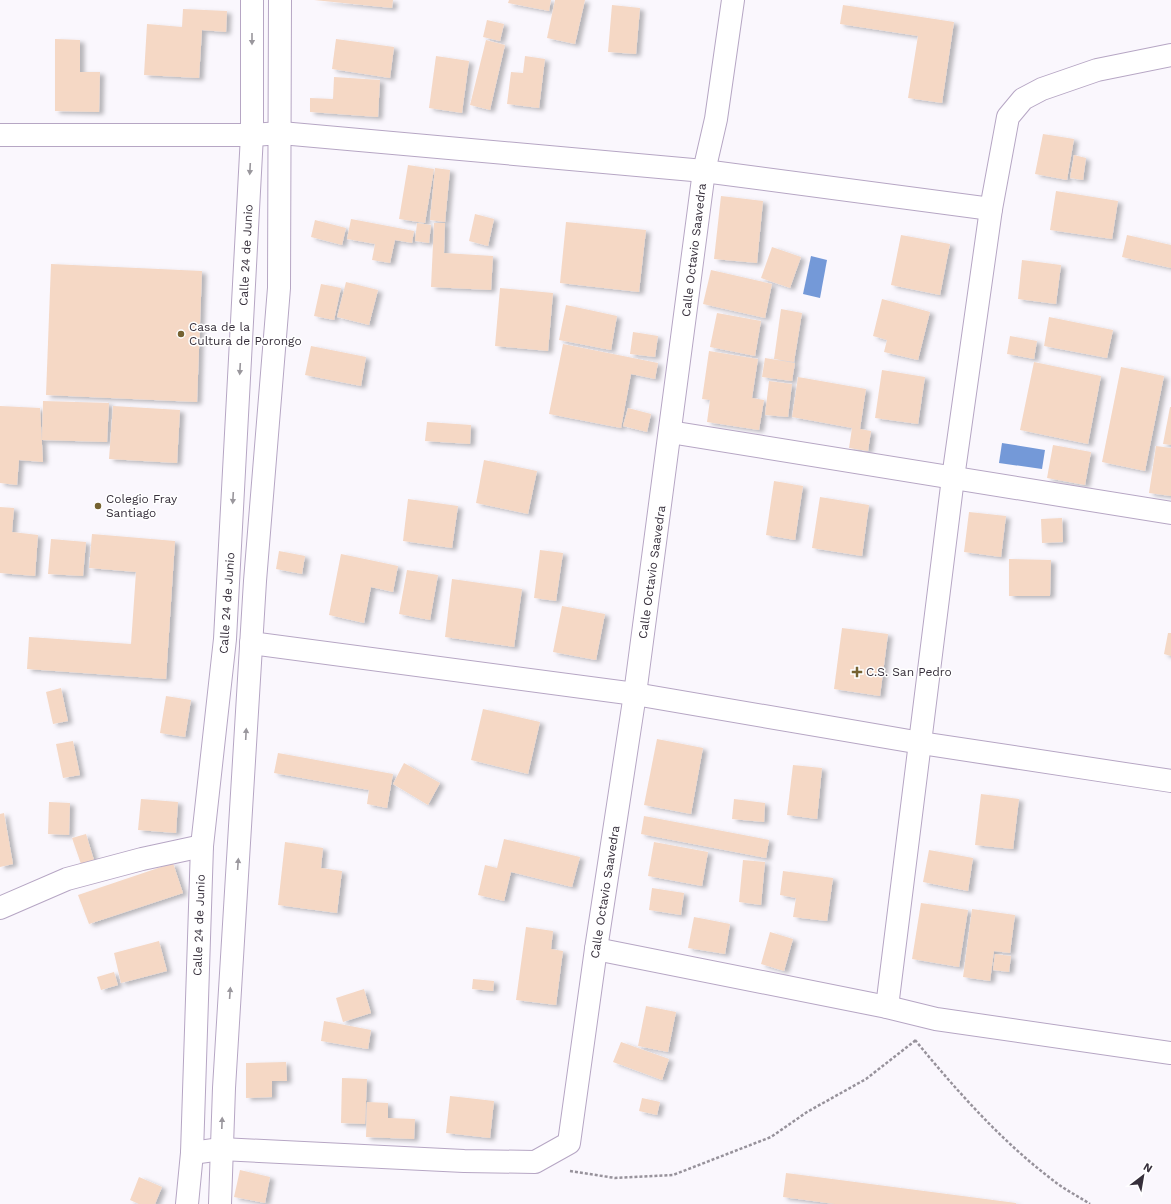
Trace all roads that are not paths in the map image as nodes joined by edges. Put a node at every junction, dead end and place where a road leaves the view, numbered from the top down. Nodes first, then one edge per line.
1 (252, 0) edge
2 (280, 0) edge
3 (733, 0) edge
4 (1171, 55) edge
5 (281, 133) junction
6 (0, 135) edge
7 (252, 135) junction
8 (704, 171) junction
9 (991, 209) junction
10 (670, 432) junction
11 (952, 478) junction
12 (1171, 512) edge
13 (251, 643) junction
14 (635, 694) junction
15 (921, 743) junction
16 (1171, 781) edge
17 (202, 846) junction
18 (0, 908) edge
19 (596, 949) junction
20 (887, 1007) junction
21 (1171, 1053) edge
22 (221, 1149) junction
23 (192, 1153) junction
24 (187, 1204) edge
25 (220, 1204) edge

1 -> 7 street, Calle 24 de Junio
2 - 5 street
3 - 8 street, Calle Octavio Saavedra
4 - 9 street
5 - 7 street
5 - 8 street
5 - 13 street
6 - 7 street
7 -> 17 street, Calle 24 de Junio
8 - 9 street
8 - 10 street, Calle Octavio Saavedra
9 - 11 street
10 - 11 street
10 - 14 street, Calle Octavio Saavedra
11 - 12 street
11 - 15 street
13 - 14 street
22 -> 13 street
14 - 15 street
14 - 19 street, Calle Octavio Saavedra
15 - 16 street
15 - 20 street
17 - 18 street
17 - 23 street, Calle 24 de Junio
19 - 20 street
19 - 22 street, Calle Octavio Saavedra
20 - 21 street
22 - 23 street
22 - 25 street
23 - 24 street, Calle 24 de Junio

